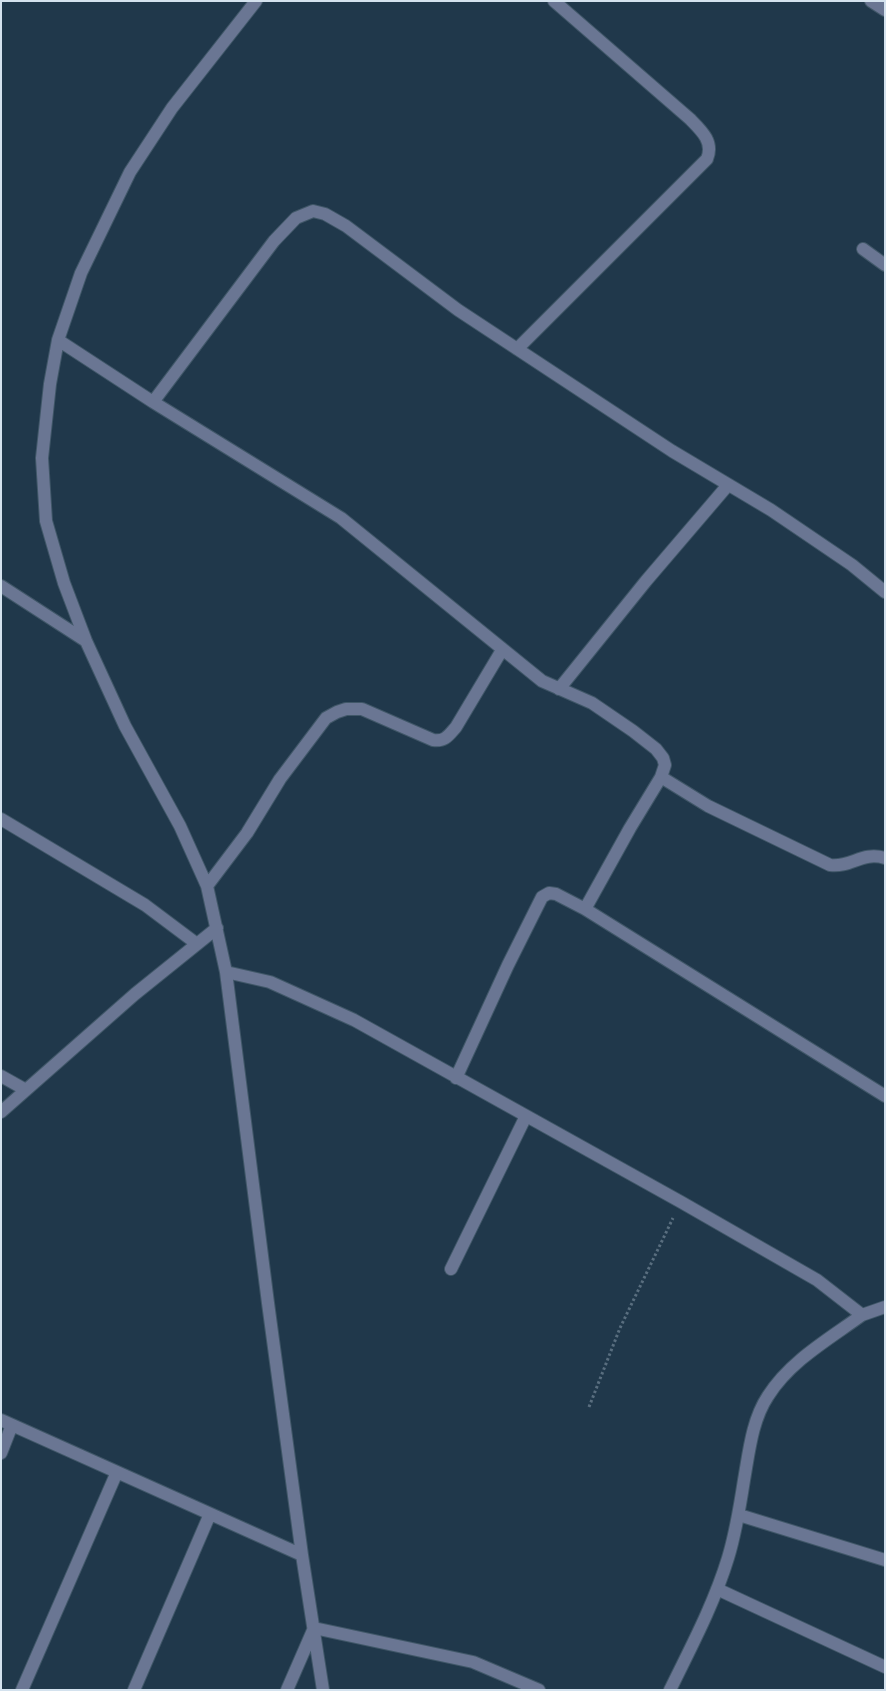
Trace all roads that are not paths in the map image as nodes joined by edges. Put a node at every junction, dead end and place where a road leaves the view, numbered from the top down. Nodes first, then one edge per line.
1 (554, 1) edge
2 (871, 1) edge
3 (254, 2) edge
4 (885, 10) edge
5 (863, 249) dead end
6 (885, 265) edge
7 (58, 340) junction
8 (517, 349) junction
9 (153, 402) junction
10 (728, 485) junction
11 (1, 586) edge
12 (885, 592) edge
13 (86, 641) junction
14 (502, 650) junction
15 (559, 689) junction
16 (661, 777) junction
17 (1, 820) edge
18 (885, 858) edge
19 (207, 886) junction
20 (585, 909) junction
21 (217, 928) junction
22 (197, 944) junction
23 (226, 972) junction
24 (1, 1076) edge
25 (456, 1078) junction
26 (26, 1090) junction
27 (885, 1096) edge
28 (1, 1112) edge
29 (526, 1116) junction
30 (451, 1269) dead end
31 (885, 1307) edge
32 (862, 1315) junction
33 (7, 1423) edge
34 (1, 1453) edge
35 (117, 1472) junction
36 (210, 1514) junction
37 (738, 1515) junction
38 (302, 1555) junction
39 (885, 1560) edge
40 (717, 1589) junction
41 (314, 1628) junction
42 (885, 1667) edge
43 (22, 1690) edge
44 (134, 1690) edge
45 (287, 1690) edge
46 (323, 1690) edge
47 (539, 1690) edge
48 (670, 1690) edge

1 - 8 street
2 - 4 street
3 - 7 street
5 - 6 street
7 - 9 street
7 - 13 street
8 - 9 street
8 - 10 street
9 - 14 street
10 - 12 street
10 - 15 street
11 - 13 street
13 - 19 street
14 - 15 street
14 - 19 street
15 - 16 street
16 - 18 street
16 - 20 street
17 - 22 street
19 - 21 street
20 - 25 street
20 - 27 street
21 - 22 street
21 - 23 street
22 - 26 street
23 - 25 street
23 - 38 street
24 - 26 street
25 - 29 street
26 - 28 street
29 - 30 street
29 - 32 street
31 - 32 street
32 - 37 street
33 - 34 street
33 - 35 street
35 - 36 street
35 - 43 street
36 - 38 street
36 - 44 street
37 - 39 street
37 - 40 street
38 - 41 street
40 - 42 street
40 - 48 street
41 - 45 street
41 - 46 street
41 - 47 street

